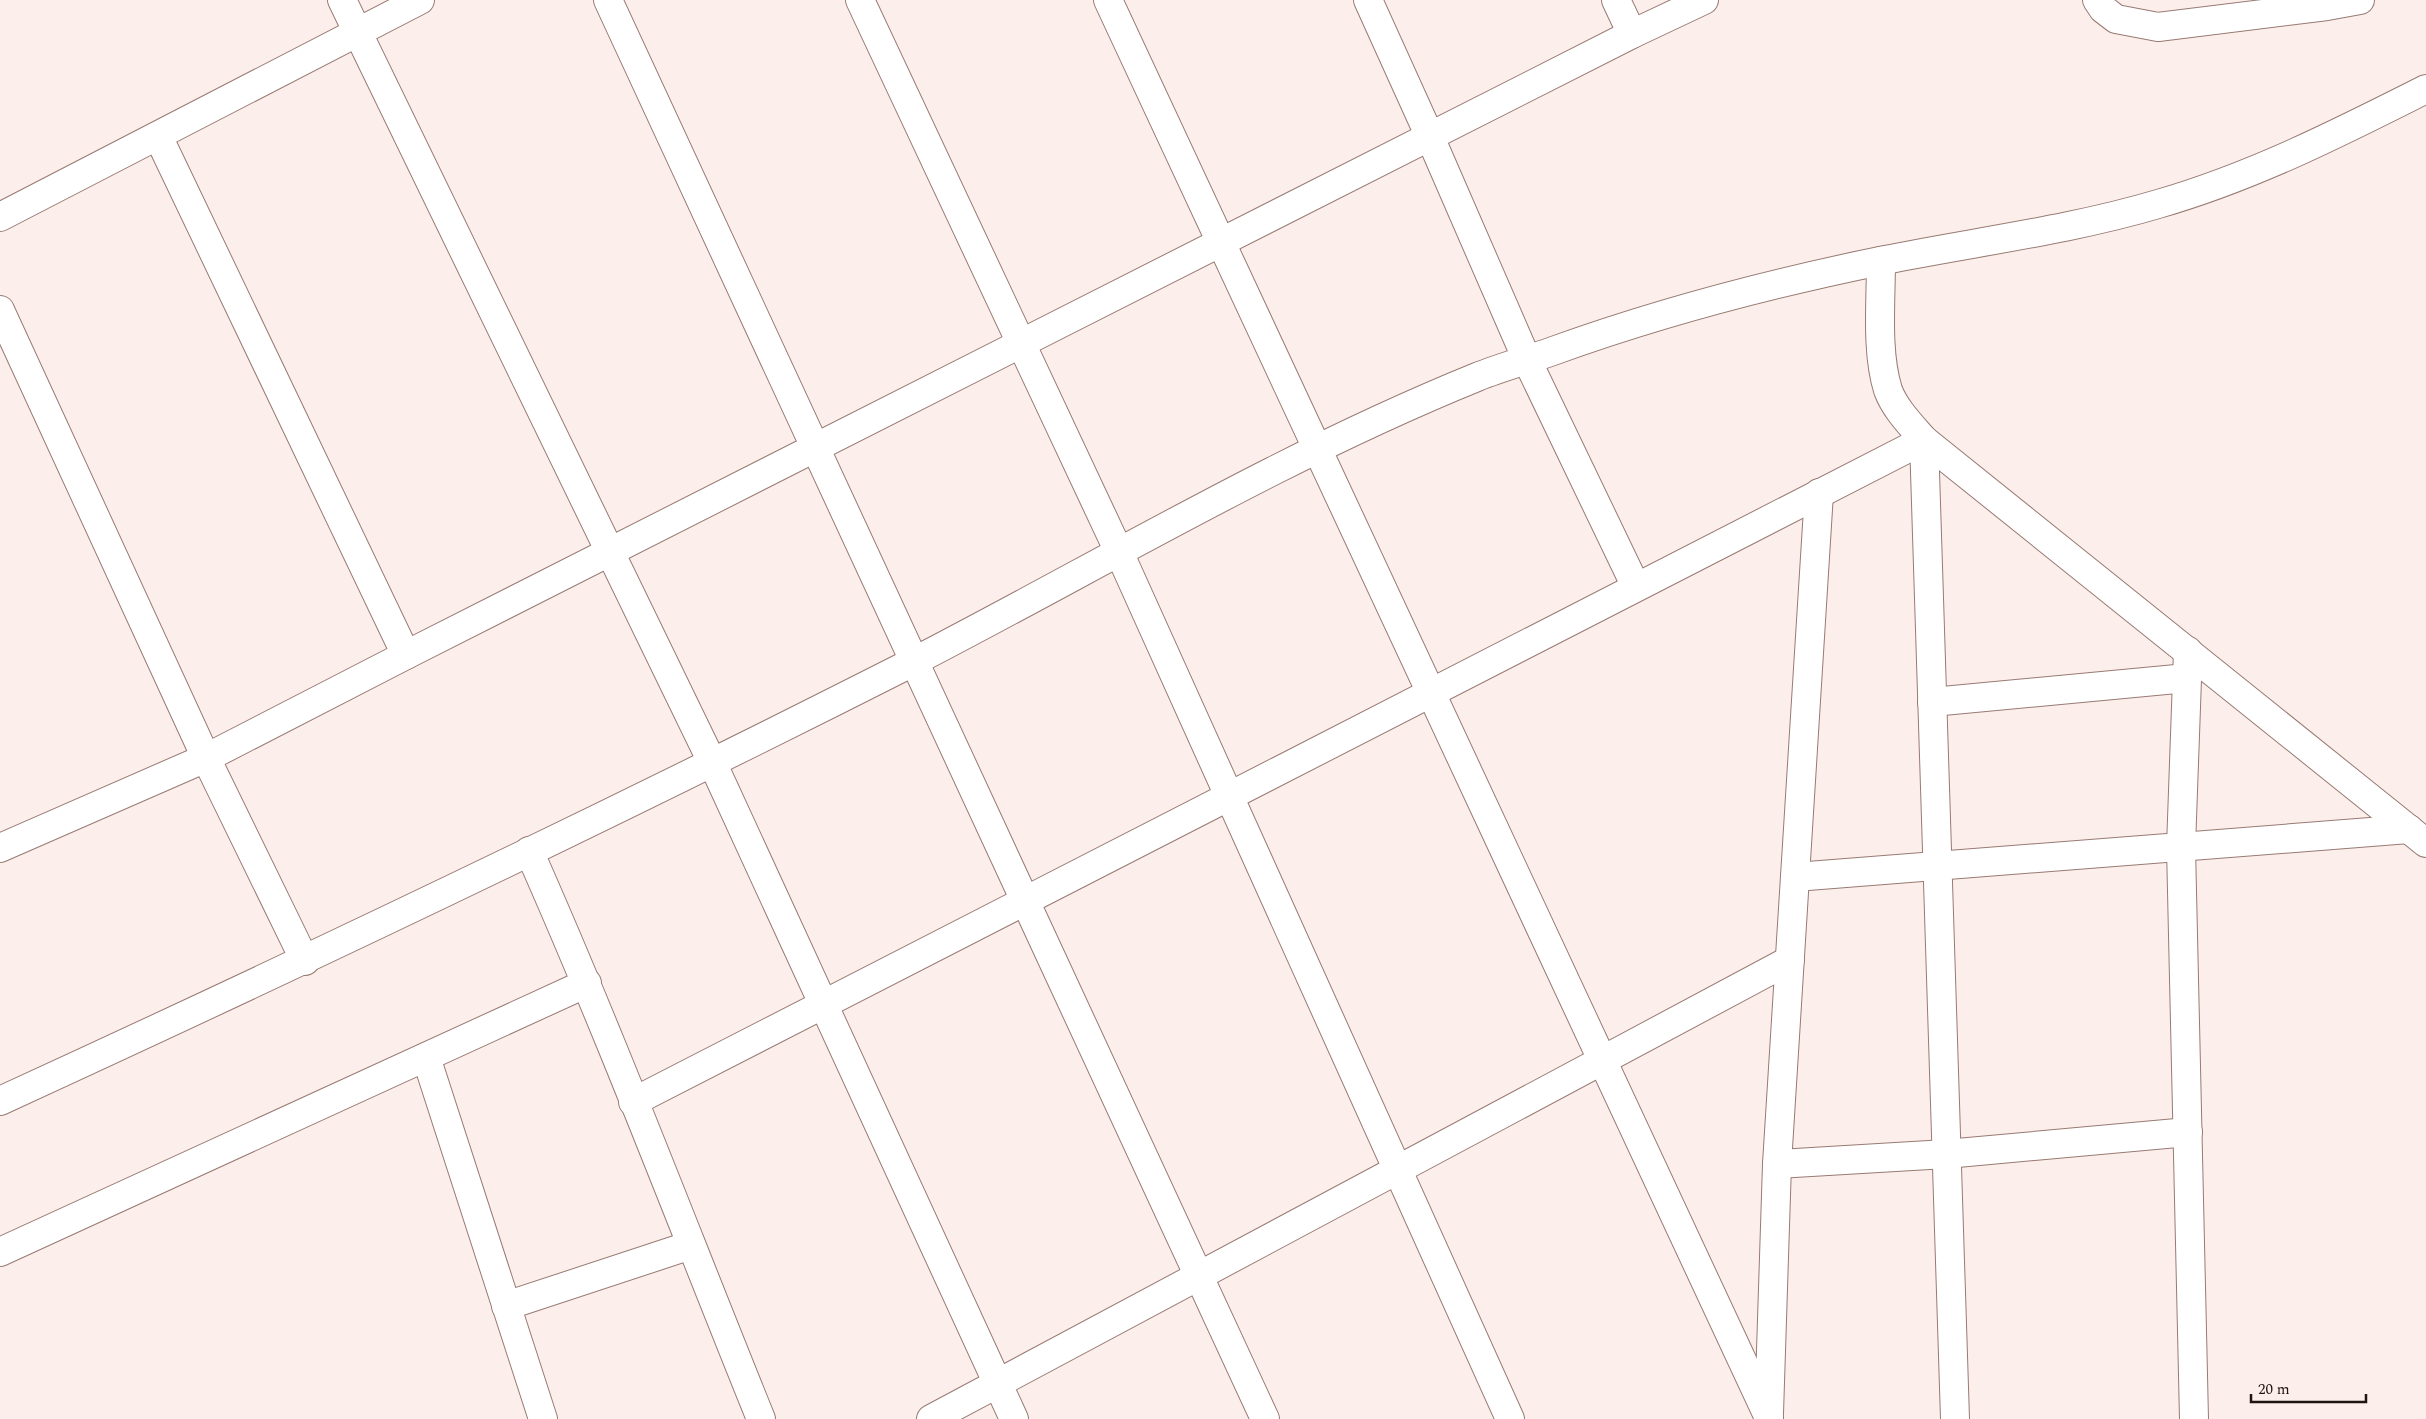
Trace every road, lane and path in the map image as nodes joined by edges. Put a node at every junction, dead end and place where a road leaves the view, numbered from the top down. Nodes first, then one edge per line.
1 (342, 0) edge
2 (420, 0) edge
3 (608, 0) edge
4 (860, 0) edge
5 (1108, 0) edge
6 (1368, 0) edge
7 (1616, 0) edge
8 (1704, 0) edge
9 (2097, 0) edge
10 (2360, 0) edge
11 (2325, 3) edge
12 (357, 32) junction
13 (1632, 34) junction
14 (2426, 89) edge
15 (158, 136) junction
16 (1430, 136) junction
17 (0, 217) edge
18 (1221, 242) junction
19 (1881, 261) junction
20 (0, 310) edge
21 (1022, 343) junction
22 (1527, 360) junction
23 (1924, 440) junction
24 (816, 448) junction
25 (1318, 449) junction
26 (1819, 493) junction
27 (611, 551) junction
28 (1118, 552) junction
29 (1636, 587) junction
30 (2188, 651) junction
31 (406, 655) junction
32 (914, 661) junction
33 (2187, 678) junction
34 (1431, 692) junction
35 (1932, 702) junction
36 (206, 758) junction
37 (712, 762) junction
38 (1230, 796) junction
39 (2417, 836) edge
40 (2181, 847) junction
41 (0, 848) edge
42 (529, 851) junction
43 (1937, 867) junction
44 (1795, 877) junction
45 (1025, 901) junction
46 (1790, 960) junction
47 (305, 961) junction
48 (587, 983) junction
49 (824, 1004) junction
50 (426, 1057) junction
51 (1602, 1060) junction
52 (0, 1102) edge
53 (633, 1102) junction
54 (2188, 1132) junction
55 (1946, 1154) junction
56 (1776, 1164) junction
57 (1398, 1170) junction
58 (691, 1245) junction
59 (0, 1252) edge
60 (1199, 1276) junction
61 (506, 1306) junction
62 (998, 1383) junction
63 (1769, 1418) edge
64 (543, 1419) edge
65 (760, 1419) edge
66 (931, 1419) edge
67 (1014, 1419) edge
68 (1266, 1419) edge
69 (1510, 1419) edge
70 (1955, 1419) edge
71 (2194, 1419) edge

1 - 12 street
2 - 12 street
3 - 24 street
4 - 21 street
5 - 18 street
6 - 16 street
7 - 13 street
8 - 13 street
9 - 11 street
10 - 11 street
12 - 15 street
12 - 27 street
13 - 16 street
14 - 19 street
15 - 17 street
15 - 31 street
16 - 18 street
16 - 22 street
18 - 21 street
18 - 25 street
19 - 22 street
19 - 23 street
20 - 36 street
21 - 24 street
21 - 28 street
22 - 25 street
22 - 29 street
23 - 26 street
23 - 30 street
23 - 35 street
24 - 27 street
24 - 32 street
25 - 28 street
25 - 34 street
26 - 29 street
26 - 44 street
27 - 31 street
27 - 37 street
28 - 32 street
28 - 38 street
29 - 34 street
30 - 33 street
30 - 39 street
31 - 36 street
32 - 37 street
32 - 45 street
33 - 35 street
33 - 40 street
34 - 38 street
34 - 51 street
35 - 43 street
36 - 41 street
36 - 47 street
37 - 42 street
37 - 49 street
38 - 45 street
38 - 57 street
39 - 40 street
40 - 43 street
40 - 54 street
42 - 47 street
42 - 48 street
43 - 44 street
43 - 55 street
44 - 46 street
45 - 49 street
45 - 60 street
46 - 51 street
46 - 56 street
47 - 52 street
48 - 50 street
48 - 53 street
49 - 53 street
49 - 62 street
50 - 59 street
50 - 61 street
51 - 57 street
51 - 63 street
53 - 58 street
54 - 55 street
54 - 71 street
55 - 56 street
55 - 70 street
56 - 63 street
57 - 60 street
57 - 69 street
58 - 61 street
58 - 65 street
60 - 62 street
60 - 68 street
61 - 64 street
62 - 66 street
62 - 67 street

